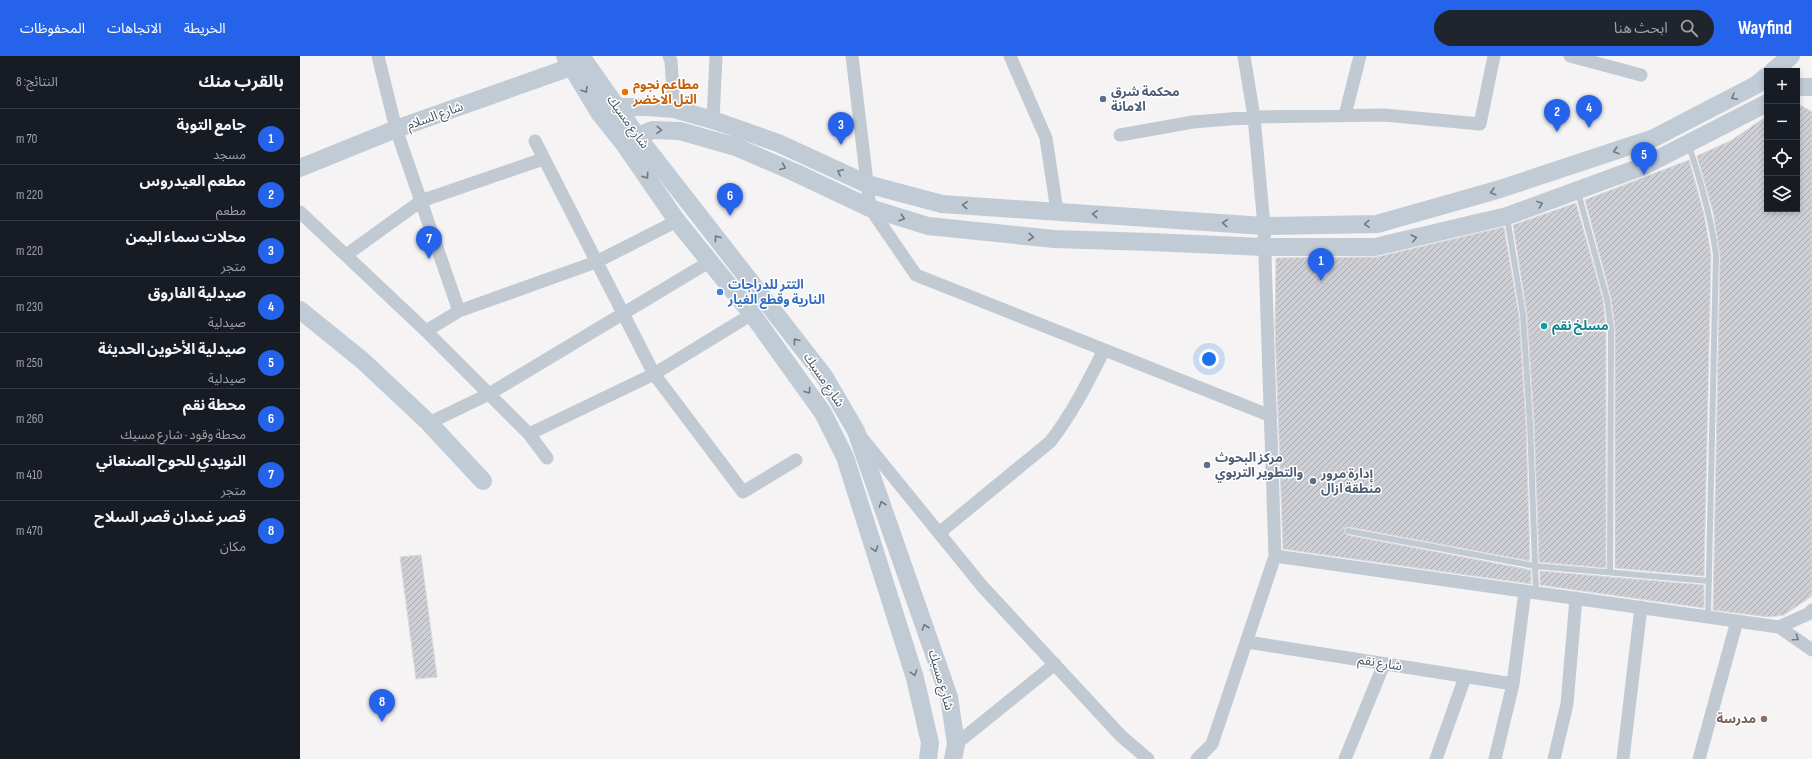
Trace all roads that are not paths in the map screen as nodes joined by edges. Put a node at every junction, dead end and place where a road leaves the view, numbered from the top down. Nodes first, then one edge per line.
1 (378, 56) edge
2 (669, 56) edge
3 (716, 56) edge
4 (852, 56) edge
5 (1010, 56) edge
6 (1244, 56) edge
7 (1360, 56) edge
8 (1494, 56) edge
9 (1570, 56) edge
10 (1791, 56) edge
11 (573, 60) edge
12 (1777, 68) edge
13 (1641, 75) dead end
14 (1764, 78) edge
15 (1800, 87) edge
16 (1812, 87) edge
17 (1765, 104) edge
18 (674, 109) junction
19 (608, 111) junction
20 (1345, 115) junction
21 (1254, 117) junction
22 (713, 120) junction
23 (396, 129) junction
24 (1120, 135) dead end
25 (630, 140) junction
26 (535, 141) dead end
27 (1689, 144) junction
28 (543, 159) junction
29 (300, 168) edge
30 (867, 184) junction
31 (1578, 190) junction
32 (421, 202) junction
33 (870, 208) junction
34 (1057, 211) junction
35 (300, 212) edge
36 (1507, 216) junction
37 (677, 221) junction
38 (1264, 226) junction
39 (1264, 247) junction
40 (346, 255) junction
41 (596, 262) junction
42 (709, 262) junction
43 (300, 310) edge
44 (459, 311) junction
45 (624, 314) junction
46 (752, 314) junction
47 (426, 331) junction
48 (1104, 350) junction
49 (654, 374) junction
50 (488, 394) junction
51 (1271, 416) junction
52 (430, 424) junction
53 (856, 431) junction
54 (528, 434) junction
55 (547, 458) dead end
56 (796, 460) dead end
57 (483, 481) dead end
58 (1348, 531) dead end
59 (939, 533) junction
60 (1275, 556) junction
61 (1535, 566) junction
62 (1610, 572) junction
63 (1709, 581) junction
64 (1531, 592) junction
65 (1576, 598) junction
66 (1641, 607) junction
67 (1812, 610) edge
68 (1708, 616) junction
69 (1737, 621) junction
70 (1779, 627) junction
71 (1246, 642) junction
72 (1812, 650) edge
73 (1055, 664) junction
74 (1384, 664) junction
75 (1465, 677) junction
76 (1513, 684) junction
77 (955, 751) edge
78 (928, 759) edge
79 (1148, 759) edge
80 (1197, 759) edge
81 (1345, 759) edge
82 (1436, 759) edge
83 (1495, 759) edge
84 (1554, 759) edge
85 (1622, 759) edge
86 (1699, 759) edge

1 - 23 street
2 - 18 street
3 - 22 street
4 - 30 street
5 - 34 street
6 - 21 street
7 - 20 street
8 - 20 street
9 - 13 street
10 - 12 street
11 - 19 street, شارع مسيك
11 - 23 street, شارع السلام
14 -> 38 street
15 - 16 street
17 - 27 street
18 - 19 street
18 - 22 street
19 - 25 street, شارع مسيك
20 - 21 street
21 - 24 street
21 - 38 street
30 -> 22 street
23 - 29 street, شارع السلام
23 - 32 street
25 -> 33 street
25 -> 37 street, شارع مسيك
53 -> 25 street, شارع مسيك
26 - 28 street
27 - 31 street
27 - 63 lane
28 - 32 street
28 - 41 street
30 - 33 street
34 -> 30 street
36 -> 31 street
31 - 62 lane
32 - 40 street
32 - 44 street
33 -> 39 street
33 - 48 street
38 -> 34 street
35 - 40 street
39 -> 36 street
36 - 61 lane
37 - 41 street
37 - 42 street, شارع مسيك
38 - 39 street
39 - 51 street
40 - 47 street
41 - 44 street
41 - 45 street
42 - 45 street
42 - 46 street, شارع مسيك
43 - 52 street
44 - 47 street
45 - 49 street
45 - 50 street
46 - 49 street
46 -> 78 street, شارع مسيك
47 - 50 street
48 - 51 street
48 - 59 street
49 - 54 street
49 - 56 street
50 - 52 street
50 - 54 street
51 - 60 street
52 - 57 street
53 - 59 street
77 -> 53 street, شارع مسيك
54 - 55 street
58 - 61 lane
59 - 73 street
60 - 64 street
60 - 71 street
61 - 62 lane
61 - 64 lane
62 - 63 lane
63 - 68 lane
64 - 65 street
64 - 76 street
65 - 66 street
65 - 84 street
66 - 68 street
66 - 85 street
67 - 70 street
68 - 69 street
69 - 70 street
69 - 86 street
70 -> 72 street
71 - 74 street, شارع نقم
71 - 80 street
73 - 77 street
73 - 79 street
74 - 75 street, شارع نقم
74 - 81 street
75 - 76 street, شارع نقم
75 - 82 street
76 - 83 street

